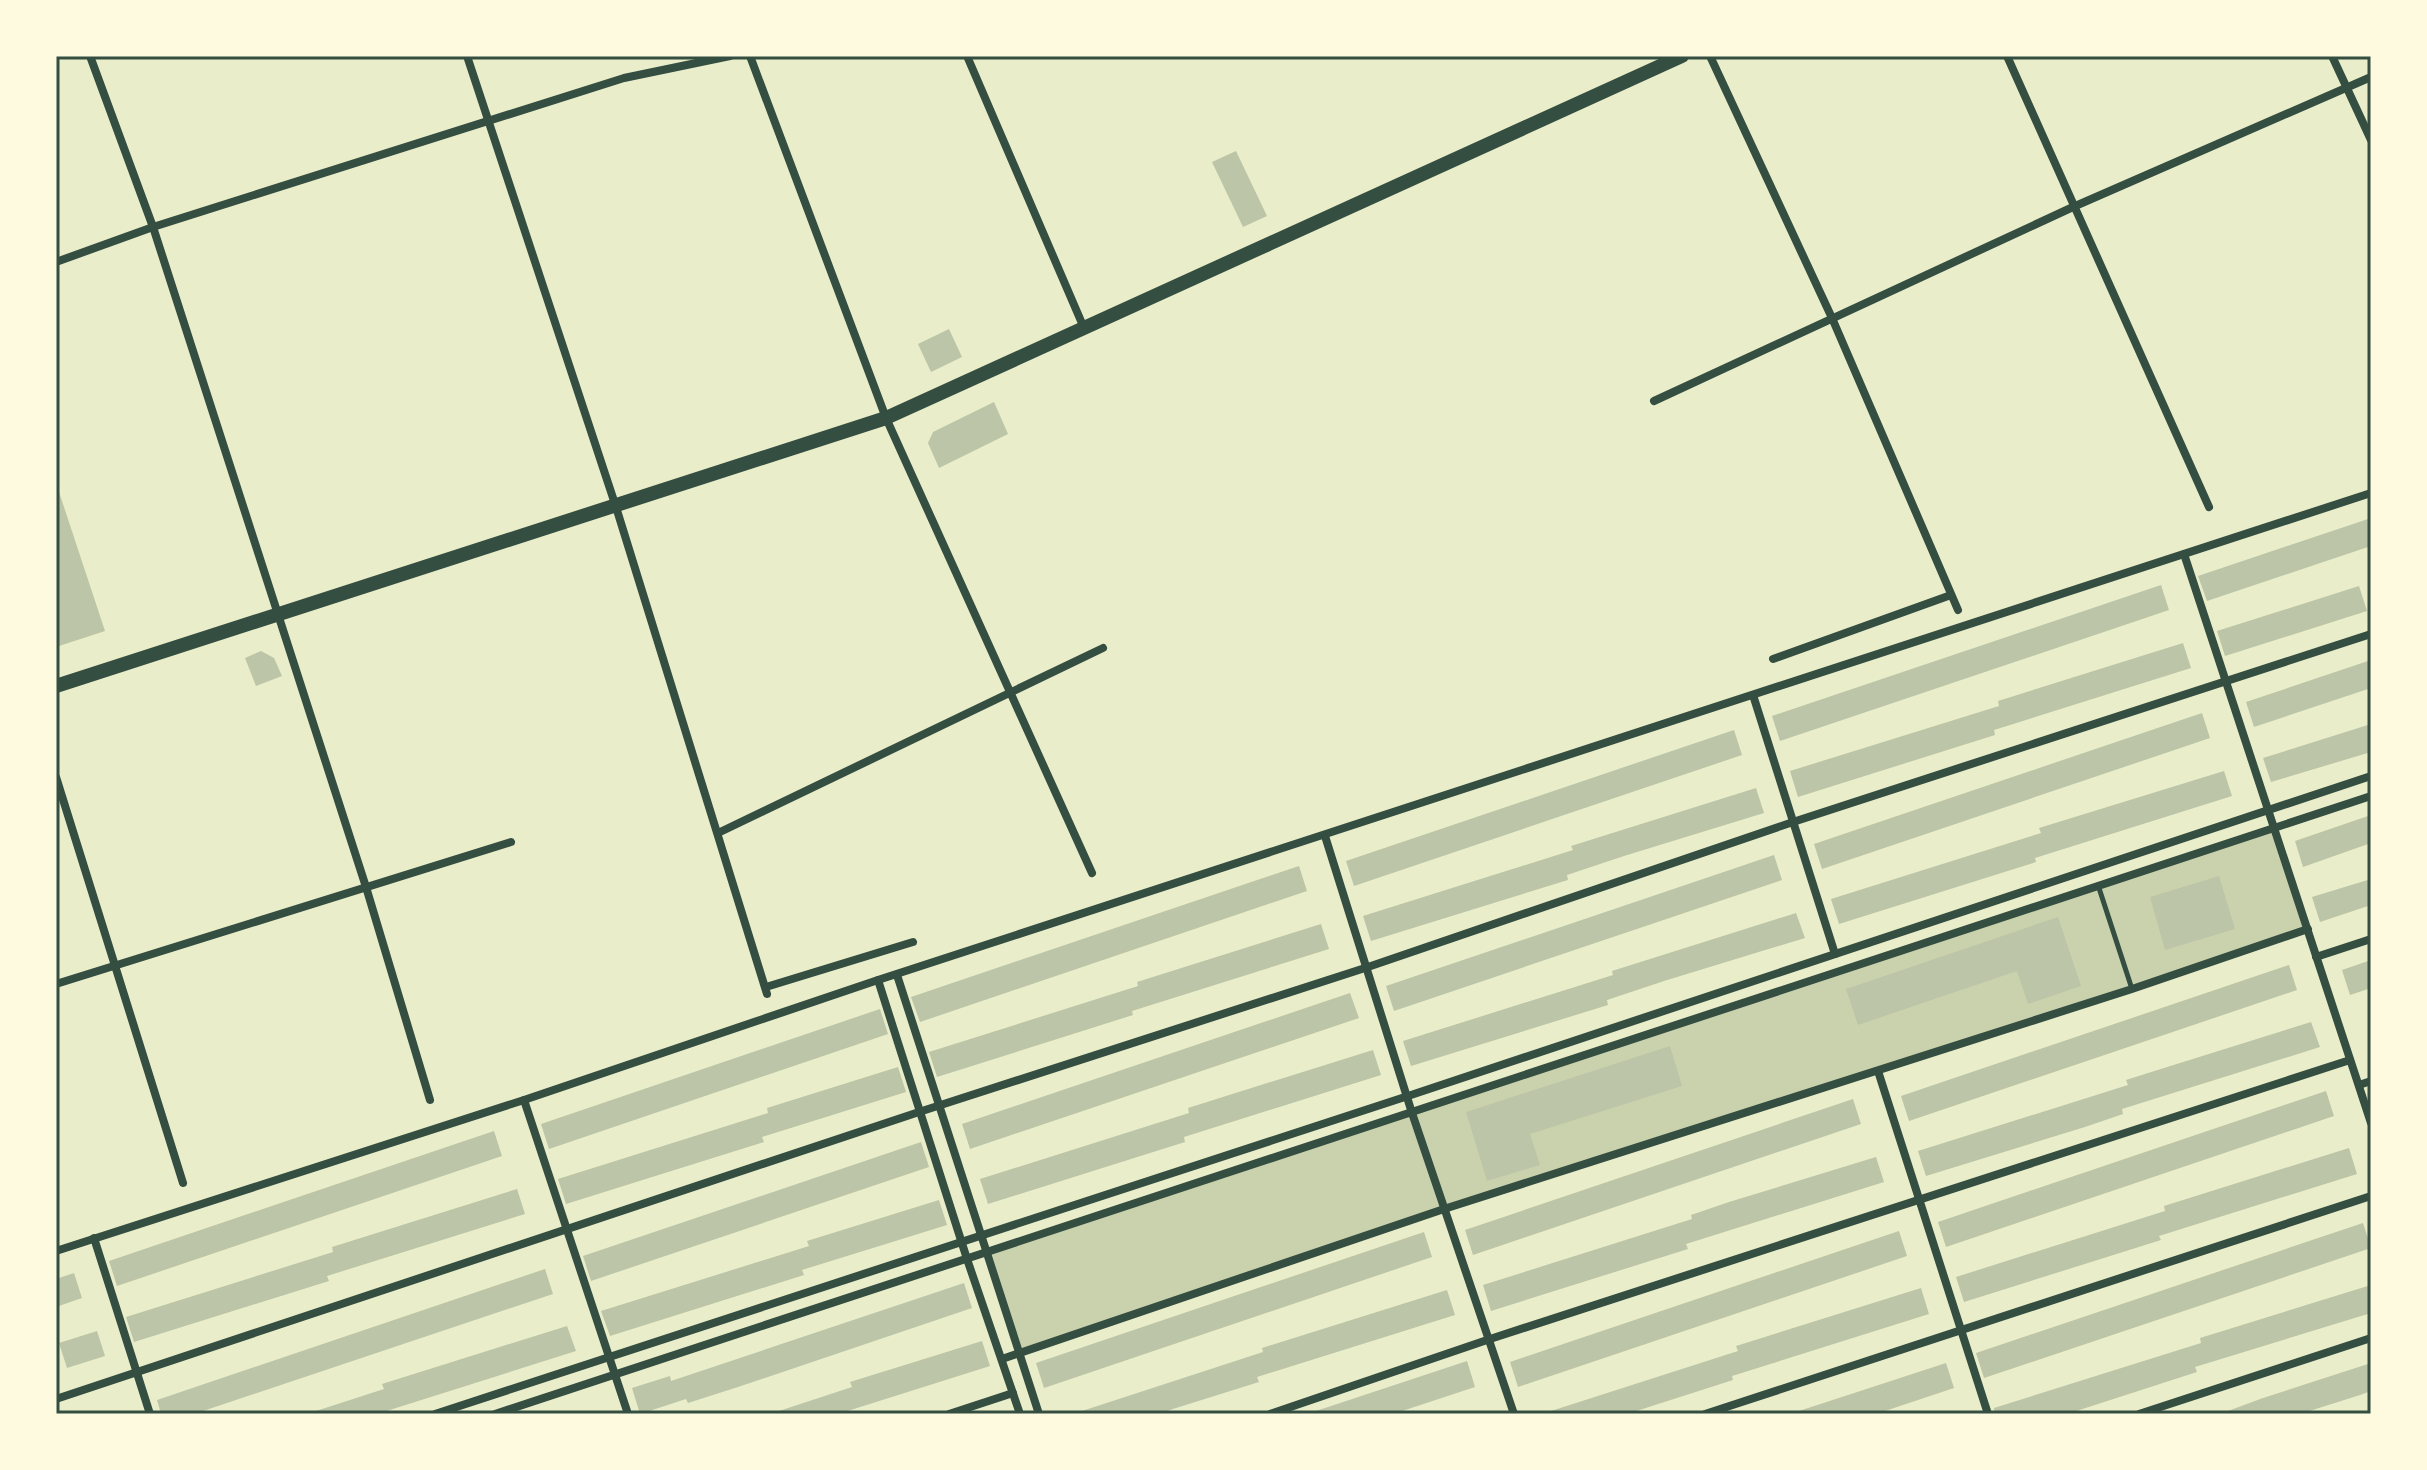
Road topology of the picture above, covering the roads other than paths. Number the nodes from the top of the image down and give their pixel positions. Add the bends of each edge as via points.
1 (90, 56) edge
2 (467, 56) edge
3 (730, 56) edge
4 (750, 56) edge
5 (967, 56) edge
6 (1682, 56) edge
7 (1710, 56) edge
8 (2007, 56) edge
9 (2332, 56) edge
10 (2371, 77) edge
11 (2347, 88) junction
12 (488, 123) junction
13 (2371, 140) edge
14 (2073, 207) junction
15 (153, 227) junction
16 (56, 262) edge
17 (1832, 318) junction
18 (1084, 328) junction
19 (1654, 401) dead end
20 (886, 418) junction
21 (2371, 493) edge
22 (616, 507) junction
23 (2209, 507) dead end
24 (2184, 554) junction
25 (1951, 595) junction
26 (1958, 610) dead end
27 (277, 615) junction
28 (2371, 634) edge
29 (1103, 648) dead end
30 (1773, 659) dead end
31 (2225, 681) junction
32 (56, 686) edge
33 (1010, 693) junction
34 (1753, 695) junction
35 (2371, 776) edge
36 (56, 777) edge
37 (2371, 796) edge
38 (2270, 809) junction
39 (1793, 822) junction
40 (2275, 826) junction
41 (718, 833) junction
42 (1325, 836) junction
43 (511, 842) dead end
44 (1092, 873) dead end
45 (2098, 885) junction
46 (366, 887) junction
47 (2308, 929) junction
48 (2371, 939) edge
49 (913, 942) dead end
50 (1835, 954) junction
51 (2316, 957) junction
52 (115, 964) junction
53 (1365, 968) junction
54 (897, 975) junction
55 (878, 980) junction
56 (56, 984) edge
57 (2132, 989) junction
58 (2350, 1060) junction
59 (1878, 1071) junction
60 (2371, 1081) edge
61 (2359, 1085) junction
62 (1408, 1096) junction
63 (430, 1100) dead end
64 (524, 1100) junction
65 (937, 1107) junction
66 (919, 1112) junction
67 (1412, 1113) junction
68 (2371, 1123) edge
69 (183, 1183) dead end
70 (2371, 1196) edge
71 (1917, 1200) junction
72 (1444, 1209) junction
73 (566, 1229) junction
74 (980, 1236) junction
75 (94, 1238) junction
76 (961, 1241) junction
77 (56, 1251) edge
78 (986, 1253) junction
79 (967, 1259) junction
80 (1962, 1329) junction
81 (2371, 1338) edge
82 (1490, 1339) junction
83 (1018, 1354) junction
84 (608, 1358) junction
85 (1002, 1359) junction
86 (136, 1372) junction
87 (615, 1375) junction
88 (1013, 1393) junction
89 (56, 1399) edge
90 (150, 1414) edge
91 (435, 1414) edge
92 (495, 1414) edge
93 (628, 1414) edge
94 (949, 1414) edge
95 (1020, 1414) edge
96 (1039, 1414) edge
97 (1270, 1414) edge
98 (1514, 1414) edge
99 (1705, 1414) edge
100 (1988, 1414) edge
101 (2139, 1414) edge

1 - 15 street
2 - 12 street
3 - 12 street via 624,78
4 - 20 street
5 - 18 street
6 - 18 main road
7 - 17 street
8 - 14 street
9 - 11 street
10 - 11 street
11 - 13 street
11 - 14 street
12 - 15 street
12 - 22 street
14 - 17 street
14 - 23 street
15 - 16 street
15 - 27 street
17 - 19 street
17 - 25 street
18 - 20 main road
20 - 22 main road
20 - 33 street
21 - 24 street
22 - 27 main road
22 - 41 street
24 - 31 street
24 - 34 street
25 - 26 street
25 - 30 street
27 - 32 main road
27 - 46 street
28 - 31 street
29 - 33 street
31 - 38 street
31 - 39 street
33 - 41 street
33 - 44 street
34 - 39 street
34 - 42 street
35 - 38 street
36 - 52 street
37 - 40 street
38 - 40 street
38 - 50 street
39 - 50 street
39 - 53 street
40 - 45 street
40 - 47 street
41 - 49 street via 766,990
42 - 53 street
42 - 54 street
43 - 46 street
45 - 57 lane
45 - 67 street
46 - 52 street
46 - 63 street
47 - 51 street
47 - 57 street
48 - 51 street
50 - 62 street
51 - 58 street
52 - 56 street
52 - 69 street
53 - 62 street
53 - 65 street
54 - 55 street
54 - 65 street
55 - 64 street
55 - 66 street
57 - 59 street
58 - 61 street
58 - 71 street
59 - 71 street
59 - 72 street
60 - 61 street
61 - 68 street
62 - 67 street
62 - 74 street
64 - 73 street
64 - 75 street
65 - 66 street
65 - 74 street
66 - 73 street
66 - 76 street
67 - 72 street
67 - 78 street
70 - 80 street
71 - 80 street
71 - 82 street
72 - 82 street
72 - 83 street
73 - 84 street
73 - 86 street
74 - 76 street
74 - 78 street
75 - 77 street
75 - 86 street
76 - 79 street
76 - 84 street
78 - 79 street
78 - 83 street
79 - 85 street
79 - 87 street
80 - 99 street
80 - 100 street
81 - 101 street
82 - 97 street
82 - 98 street
83 - 85 street
83 - 96 street
84 - 87 street
84 - 91 street
85 - 88 street
86 - 89 street
86 - 90 street
87 - 92 street
87 - 93 street
88 - 94 street
88 - 95 street

